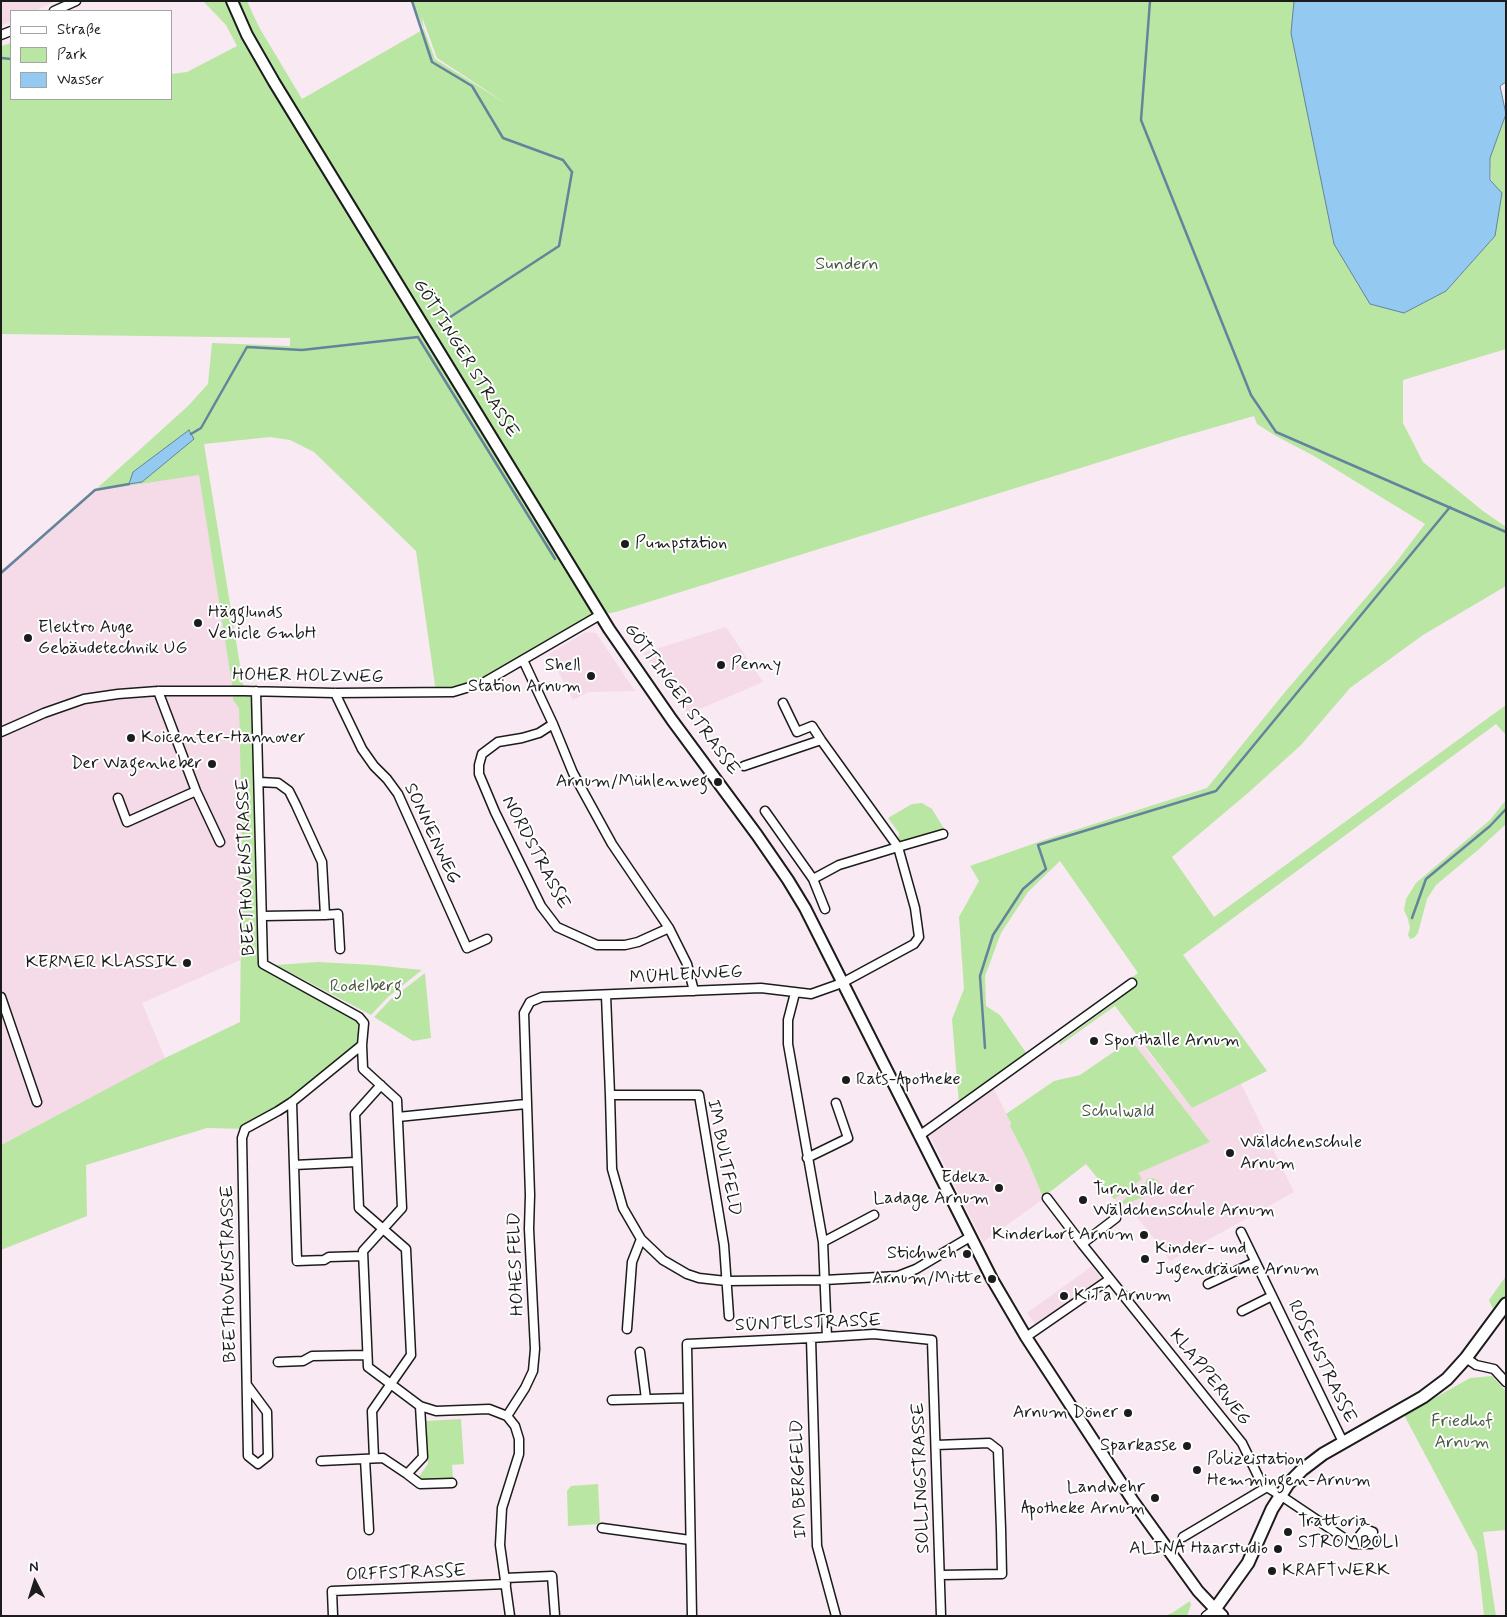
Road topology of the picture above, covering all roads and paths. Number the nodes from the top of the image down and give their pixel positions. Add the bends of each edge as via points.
1 (76, 1) edge
2 (232, 1) edge
3 (56, 10) edge
4 (600, 615) junction
5 (523, 660) junction
6 (158, 691) junction
7 (256, 691) junction
8 (335, 693) junction
9 (783, 703) dead end
10 (553, 724) junction
11 (1, 732) edge
12 (797, 732) junction
13 (821, 740) junction
14 (803, 746) junction
15 (744, 766) dead end
16 (259, 782) junction
17 (196, 791) junction
18 (118, 798) dead end
19 (765, 811) dead end
20 (943, 834) dead end
21 (220, 842) dead end
22 (898, 848) junction
23 (814, 879) junction
24 (825, 909) dead end
25 (325, 915) junction
26 (263, 916) junction
27 (669, 928) junction
28 (487, 939) dead end
29 (340, 949) dead end
30 (842, 983) junction
31 (1132, 983) dead end
32 (694, 991) junction
33 (795, 993) junction
34 (606, 995) junction
35 (1, 997) edge
36 (530, 1002) joint
37 (362, 1045) junction
38 (382, 1085) junction
39 (610, 1095) junction
40 (37, 1102) dead end
41 (292, 1102) junction
42 (836, 1103) dead end
43 (526, 1104) junction
44 (398, 1117) junction
45 (919, 1136) junction
46 (807, 1158) junction
47 (356, 1162) junction
48 (294, 1165) junction
49 (1047, 1198) dead end
50 (874, 1215) dead end
51 (1116, 1218) dead end
52 (384, 1229) junction
53 (1241, 1232) dead end
54 (970, 1237) junction
55 (641, 1240) junction
56 (823, 1242) junction
57 (1082, 1244) junction
58 (363, 1256) junction
59 (1255, 1262) junction
60 (1110, 1279) junction
61 (824, 1280) junction
62 (726, 1281) junction
63 (1208, 1284) dead end
64 (1272, 1296) junction
65 (1506, 1304) edge
66 (1242, 1311) dead end
67 (729, 1316) dead end
68 (627, 1329) dead end
69 (827, 1337) junction
70 (1026, 1337) junction
71 (810, 1338) junction
72 (932, 1340) joint
73 (640, 1352) dead end
74 (367, 1355) junction
75 (1466, 1358) junction
76 (278, 1362) dead end
77 (1506, 1382) edge
78 (391, 1384) junction
79 (247, 1385) junction
80 (687, 1398) junction
81 (646, 1399) junction
82 (612, 1400) dead end
83 (420, 1406) junction
84 (507, 1416) junction
85 (1343, 1442) junction
86 (936, 1445) junction
87 (369, 1459) junction
88 (321, 1461) dead end
89 (407, 1474) junction
90 (1259, 1478) dead end
91 (452, 1483) dead end
92 (1280, 1495) junction
93 (602, 1528) dead end
94 (369, 1530) dead end
95 (1183, 1537) dead end
96 (690, 1540) junction
97 (1353, 1544) dead end
98 (940, 1575) junction
99 (505, 1581) junction
100 (1214, 1613) edge
101 (333, 1616) edge
102 (510, 1616) edge
103 (555, 1616) edge
104 (692, 1616) edge
105 (836, 1616) edge
106 (941, 1616) edge

1 - 3 street
2 - 4 street, GÖTTINGER STRASSE via 274,82
4 - 5 street, HOHER HOLZWEG
4 - 30 street, GÖTTINGER STRASSE via 788,880
5 - 8 street, HOHER HOLZWEG via 483,683 453,692
5 - 10 street
6 - 7 street, HOHER HOLZWEG
6 - 11 street, HOHER HOLZWEG via 84,700
6 - 17 street
7 - 8 street, HOHER HOLZWEG
7 - 16 street, BEETHOVENSTRASSE
8 - 28 street, SONNENWEG via 362,749 398,794 467,948
9 - 12 street
10 - 27 street via 573,773 612,844
10 - 27 street, NORDSTRASSE via 539,733 498,742 482,754 479,765 479,774 495,812 541,906 557,927 597,945 638,942
12 - 13 street via 812,726
12 - 14 street
13 - 14 street
13 - 22 street
14 - 15 street
16 - 25 street via 278,783 289,791 296,805 322,862
16 - 26 street, BEETHOVENSTRASSE
17 - 18 street via 127,822
17 - 21 street
19 - 23 street
20 - 22 street
22 - 23 street via 840,865
22 - 30 street, MÜHLENWEG via 920,937 914,944
23 - 24 street
25 - 26 street
25 - 29 street via 338,914
26 - 37 street, BEETHOVENSTRASSE via 264,964 359,1017 364,1023
27 - 32 street via 687,964
30 - 33 street, MÜHLENWEG via 811,994
30 - 45 street, GÖTTINGER STRASSE
31 - 45 street
32 - 33 street, MÜHLENWEG via 761,988
32 - 34 street, MÜHLENWEG
33 - 46 street via 788,1020 788,1044
34 - 36 street, MÜHLENWEG via 542,998
34 - 39 street
35 - 40 street
36 - 43 street, HOHES FELD via 524,1013
37 - 38 street, BEETHOVENSTRASSE via 364,1069
37 - 41 street, BEETHOVENSTRASSE
38 - 44 street, BEETHOVENSTRASSE via 397,1100
38 - 47 street via 355,1114
39 - 55 street via 612,1168 623,1208
39 - 62 street, IM BULTFELD via 699,1095 724,1245
41 - 48 street
41 - 79 street, BEETHOVENSTRASSE via 245,1128 242,1138
42 - 46 street via 848,1138
43 - 44 street
43 - 84 street, HOHES FELD via 535,1349 533,1371
44 - 52 street, BEETHOVENSTRASSE via 402,1208
45 - 54 street, GÖTTINGER STRASSE
46 - 56 street
47 - 48 street
47 - 52 street via 358,1208
48 - 58 street via 297,1261
49 - 57 street, KLAPPERWEG
50 - 56 street
51 - 57 street
52 - 58 street, BEETHOVENSTRASSE via 363,1251
52 - 78 street via 406,1249 411,1355
53 - 59 street, ROSENSTRASSE
54 - 61 street via 898,1276
54 - 70 street, GÖTTINGER STRASSE
55 - 62 street via 674,1268 700,1278
55 - 68 street via 632,1262
56 - 61 street
57 - 60 street, KLAPPERWEG
58 - 74 street
59 - 63 street
59 - 64 street, ROSENSTRASSE
60 - 70 street
60 - 90 street, KLAPPERWEG via 1242,1443
61 - 62 street
61 - 69 street
62 - 67 street, IM BULTFELD
64 - 66 street, ROSENSTRASSE
64 - 85 street, ROSENSTRASSE
65 - 75 main road
69 - 71 street, SÜNTELSTRASSE
69 - 72 street, SÜNTELSTRASSE via 874,1334
70 - 100 street, GÖTTINGER STRASSE via 1138,1508
71 - 80 street, SÜNTELSTRASSE via 688,1344
71 - 105 street, IM BERGFELD via 818,1546
72 - 86 street, SOLLINGSTRASSE
73 - 81 street
74 - 76 street via 312,1356 303,1361
74 - 78 street via 368,1367
75 - 77 street via 1476,1365 1494,1369
75 - 85 main road via 1436,1388
78 - 83 street
78 - 87 street via 372,1410
79 - 79 street, BEETHOVENSTRASSE via 248,1456 258,1464 268,1456 268,1412
80 - 81 street
80 - 96 street
81 - 82 street
83 - 84 street via 436,1411 489,1409
83 - 89 street via 423,1458
84 - 99 street via 515,1426 519,1454 502,1508 500,1545
85 - 92 main road via 1302,1470
86 - 98 street, SOLLINGSTRASSE
86 - 98 street via 989,1443 998,1450 1002,1574
87 - 88 street
87 - 89 street via 383,1458
87 - 94 street
89 - 91 street via 420,1484
92 - 95 street via 1267,1487
92 - 97 street
92 - 100 main road via 1248,1563
93 - 96 street
96 - 104 street
98 - 106 street, SOLLINGSTRASSE
99 - 101 street, ORFFSTRASSE via 332,1592
99 - 102 street
99 - 103 street via 552,1576

